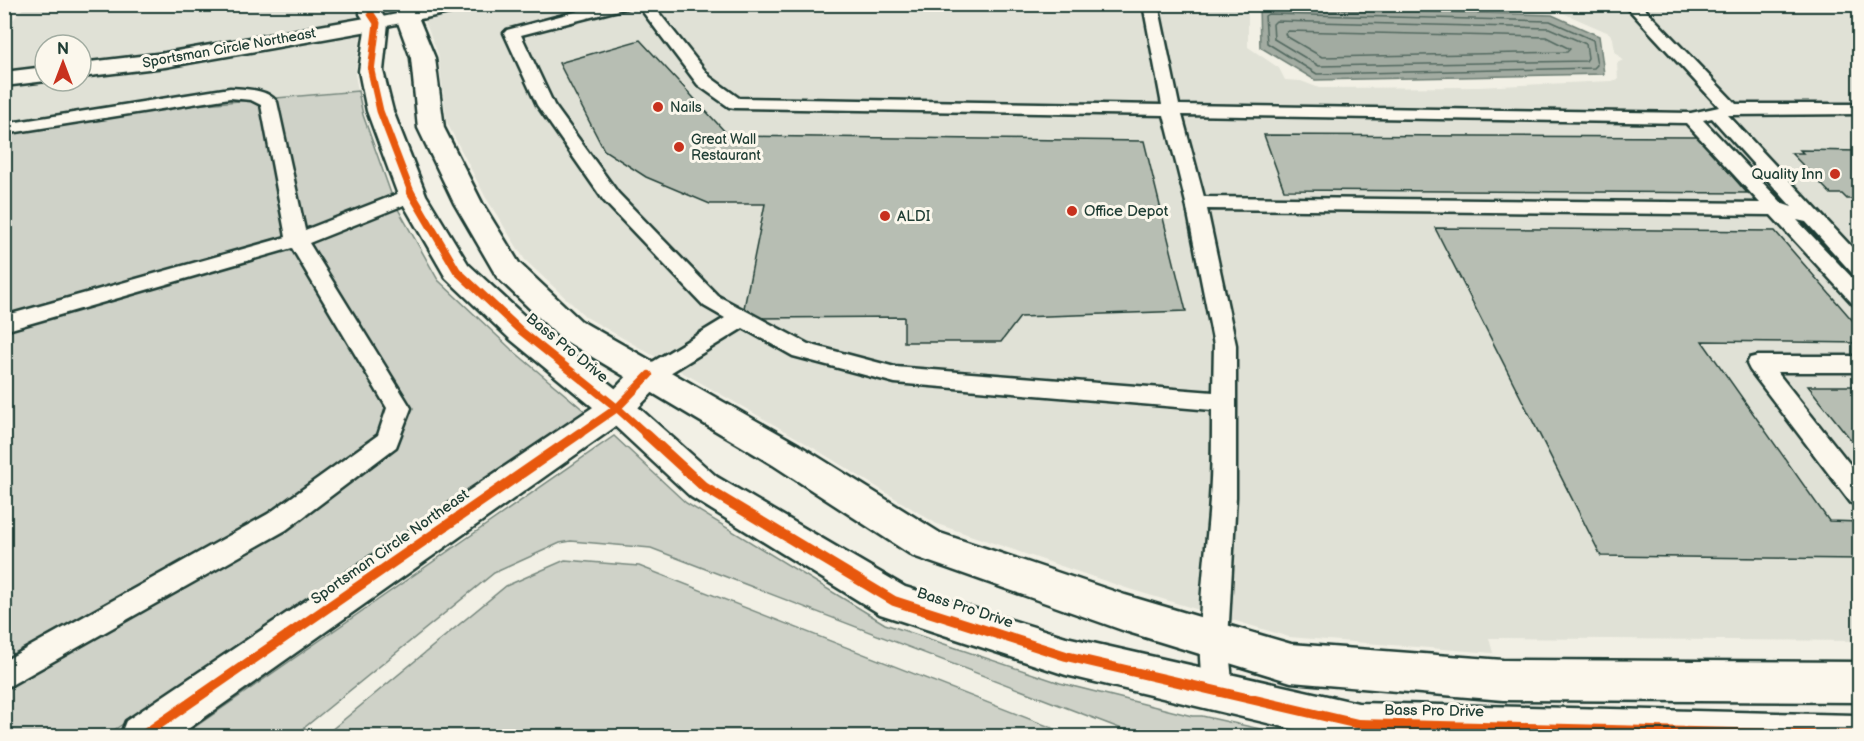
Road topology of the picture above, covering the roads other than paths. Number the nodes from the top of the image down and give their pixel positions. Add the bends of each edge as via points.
1 (473, 4) edge
2 (625, 4) edge
3 (644, 4) edge
4 (1150, 4) edge
5 (1631, 4) edge
6 (391, 12) edge
7 (93, 69) edge
8 (33, 75) edge
9 (4, 79) edge
10 (1831, 109) junction
11 (1860, 109) edge
12 (1723, 110) junction
13 (1172, 111) junction
14 (1690, 118) junction
15 (1860, 124) edge
16 (4, 129) edge
17 (412, 195) junction
18 (1196, 203) junction
19 (1776, 209) junction
20 (1812, 217) junction
21 (297, 240) junction
22 (1860, 269) edge
23 (1860, 299) edge
24 (742, 318) junction
25 (4, 324) edge
26 (1860, 364) edge
27 (649, 375) junction
28 (1224, 402) junction
29 (617, 408) junction
30 (1860, 496) edge
31 (1214, 640) junction
32 (4, 676) edge
33 (1860, 682) edge
34 (1218, 692) junction
35 (142, 736) edge
36 (1855, 736) edge

1 - 6 lane
2 - 24 lane via 512,33 546,105 611,197 711,301
3 - 13 lane via 704,81 735,103
4 - 13 lane
5 - 12 lane
6 - 7 street, Sportsman Circle Northeast via 165,60
6 - 17 street, Bass Pro Drive via 371,71 380,111
6 - 27 street, Bass Pro Drive via 423,58 430,128 508,270 570,329
8 - 9 street
10 - 11 lane
10 - 12 lane
10 - 15 lane
12 - 14 lane
12 - 20 lane
13 - 14 lane
13 - 18 lane
14 - 19 lane
16 - 21 lane via 230,93 254,95 269,102
17 - 21 lane
17 - 29 street, Bass Pro Drive via 457,271 521,331
18 - 19 lane
18 - 28 lane via 1225,345
19 - 20 lane
19 - 23 lane
20 - 22 lane
21 - 25 lane
21 - 32 lane via 399,408 388,440 277,522
24 - 27 lane
24 - 28 lane via 801,350 895,375
26 - 30 lane via 1758,363
27 - 29 street, Sportsman Circle Northeast
27 - 31 street, Bass Pro Drive via 786,455 927,545
28 - 31 lane
29 - 34 street, Bass Pro Drive via 704,487 894,601 1066,656
29 - 35 street, Sportsman Circle Northeast
31 - 33 street, Bass Pro Drive via 1291,663 1503,680
31 - 34 lane
34 - 36 street, Bass Pro Drive via 1359,724

